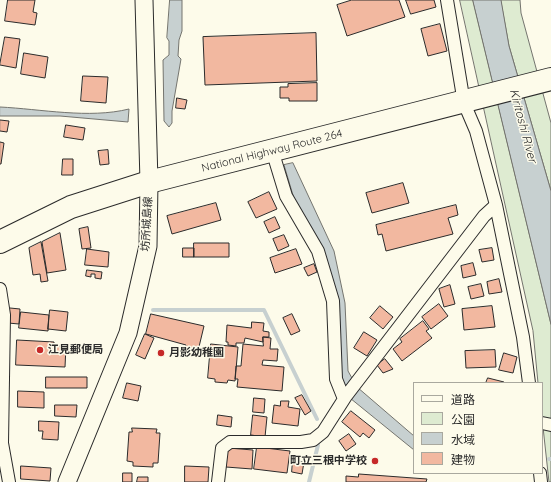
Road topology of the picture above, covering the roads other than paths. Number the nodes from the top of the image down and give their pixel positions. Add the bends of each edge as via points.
1 (144, 0) edge
2 (447, 0) edge
3 (551, 79) edge
4 (469, 101) junction
5 (272, 150) junction
6 (149, 182) junction
7 (496, 205) junction
8 (0, 242) edge
9 (0, 289) edge
10 (2, 333) edge
11 (529, 382) edge
12 (345, 398) junction
13 (9, 482) edge
14 (67, 482) edge
15 (218, 482) edge

1 - 6 main road, 坊所城島線
2 - 4 street
3 - 4 highway, National Highway Route 264
4 - 5 highway, National Highway Route 264
4 - 7 street
5 - 6 highway, National Highway Route 264
5 - 12 street via 286,196 318,251 333,302 336,379
6 - 8 highway, National Highway Route 264 via 71,207
6 - 14 main road, 坊所城島線 via 148,246 128,333
7 - 11 street via 523,337
7 - 12 street via 484,216
9 - 10 street via 4,315
10 - 13 street via 2,443
12 - 15 street via 323,432 313,440 230,442 224,445

